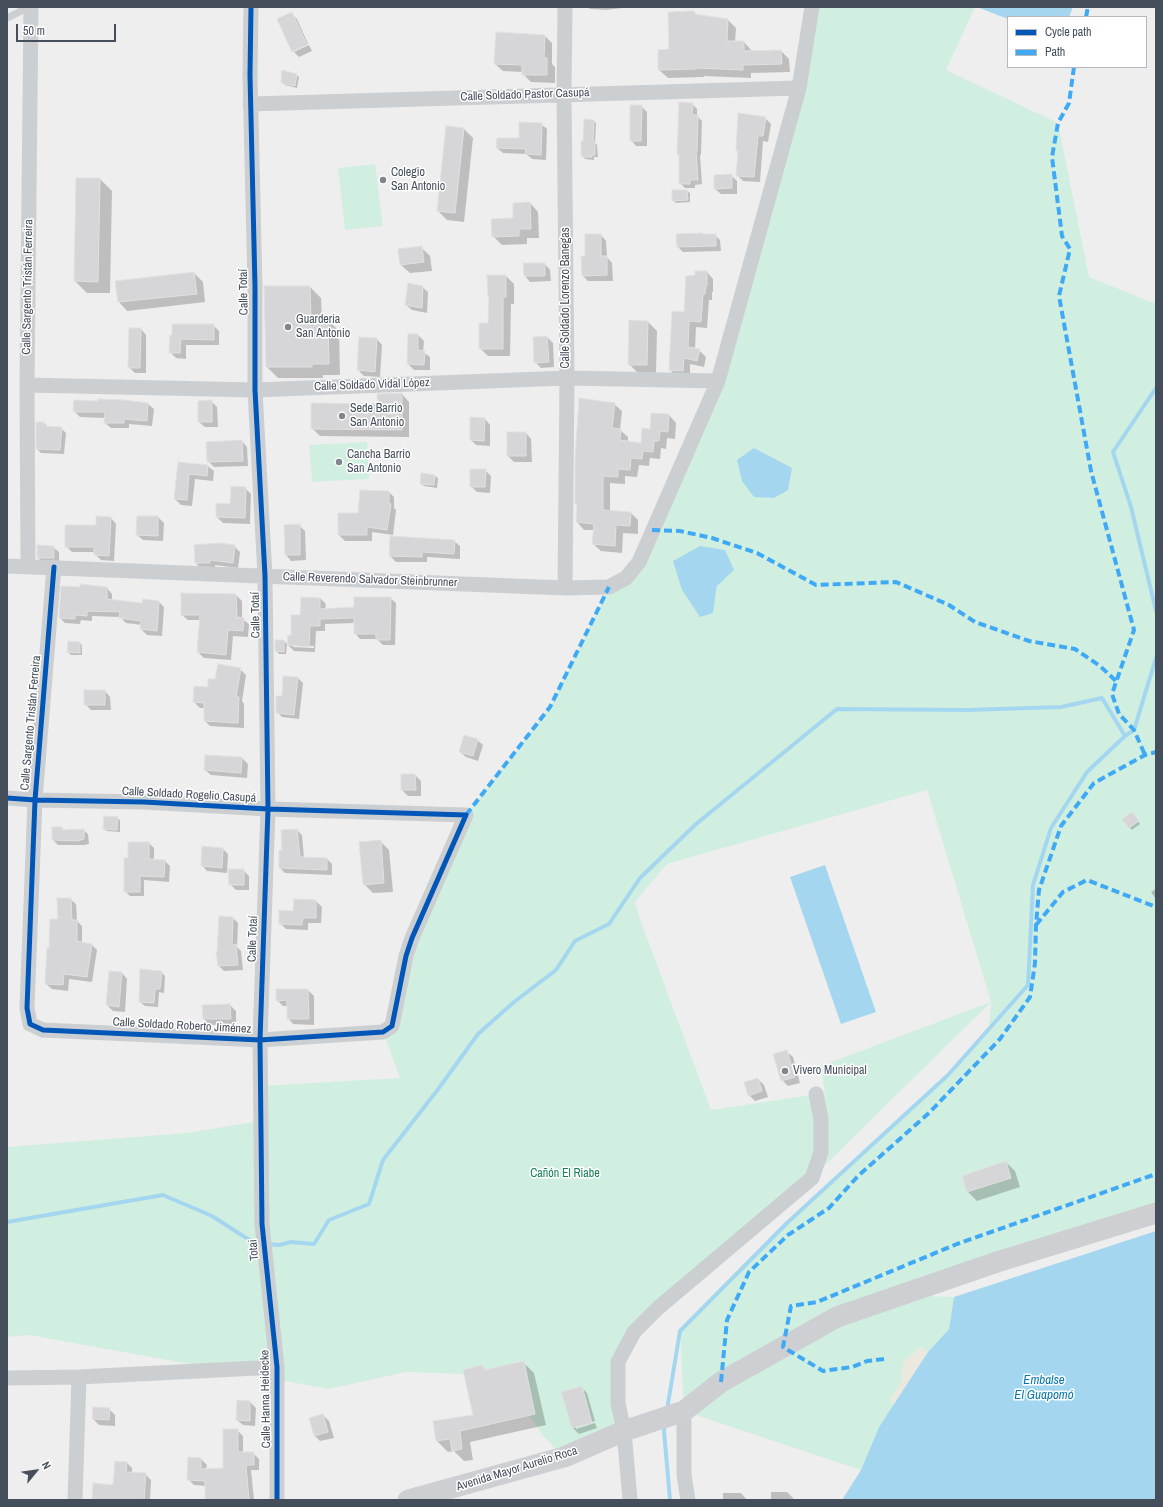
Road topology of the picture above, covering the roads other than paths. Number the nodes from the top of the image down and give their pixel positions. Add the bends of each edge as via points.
1 (30, 7) edge
2 (250, 7) edge
3 (565, 7) edge
4 (812, 7) edge
5 (7, 18) edge
6 (799, 88) junction
7 (564, 94) junction
8 (250, 104) junction
9 (567, 378) junction
10 (718, 381) junction
11 (27, 385) junction
12 (255, 390) junction
13 (7, 566) edge
14 (28, 566) junction
15 (54, 567) junction
16 (265, 576) junction
17 (565, 588) junction
18 (7, 798) edge
19 (35, 800) junction
20 (268, 809) junction
21 (30, 1024) joint
22 (383, 1032) joint
23 (260, 1040) junction
24 (816, 1094) dead end
25 (1156, 1213) edge
26 (262, 1224) joint
27 (266, 1274) joint
28 (277, 1367) junction
29 (79, 1377) junction
30 (7, 1378) edge
31 (678, 1413) junction
32 (628, 1430) junction
33 (75, 1500) edge
34 (277, 1500) edge
35 (408, 1500) edge
36 (630, 1500) edge
37 (688, 1500) edge

1 - 5 lane
1 - 11 street, Calle Sargento Tristán Ferreira
2 - 8 street, Calle Totaí
3 - 7 street, Calle Soldado Lorenzo Banegas
4 - 6 street, Calle Reverendo Salvador Steinbrunner
6 - 7 street, Calle Soldado Pastor Casupá
6 - 10 street, Calle Reverendo Salvador Steinbrunner
7 - 8 street, Calle Soldado Pastor Casupá
7 - 9 street, Calle Soldado Lorenzo Banegas
8 - 12 street, Calle Totaí
9 - 10 street, Calle Soldado Vidal López
9 - 12 street, Calle Soldado Vidal López
9 - 17 street, Calle Soldado Lorenzo Banegas
10 - 17 street, Calle Reverendo Salvador Steinbrunner via 639,562 626,578 609,587
11 - 12 street, Calle Soldado Vidal López
11 - 14 street, Calle Sargento Tristán Ferreira
12 - 16 street, Calle Totaí
13 - 14 street, Calle Reverendo Salvador Steinbrunner
14 - 15 street, Calle Reverendo Salvador Steinbrunner
15 - 16 street, Calle Reverendo Salvador Steinbrunner
15 - 19 street, Calle Sargento Tristán Ferreira
16 - 17 street, Calle Reverendo Salvador Steinbrunner
16 - 20 street, Calle Totaí
18 - 19 street, Calle Soldado Rogelio Casupá
19 - 20 street, Calle Soldado Rogelio Casupá via 144,802
19 - 21 street, Calle Sargento Tristán Ferreira via 27,1008
20 - 22 street, Calle Soldado Rogelio Casupá via 466,815 412,938 392,1026
20 - 23 street, Calle Totaí
21 - 23 street, Calle Soldado Roberto Jiménez via 43,1030
22 - 23 street, Calle Soldado Roberto Jiménez
23 - 26 street, Calle Totaí
24 - 32 street via 821,1119 821,1152 812,1178 658,1308 634,1332 618,1362 618,1403
25 - 31 main road via 997,1262 836,1317 721,1382
26 - 27 street, Totai
27 - 28 street, Calle Hanna Heidecke
28 - 29 street
28 - 34 street, Calle Hanna Heidecke
29 - 30 street
29 - 33 street
31 - 32 main road, Avenida Mayor Aurelio Roca
31 - 37 street
32 - 35 main road, Avenida Mayor Aurelio Roca via 564,1457
32 - 36 street

